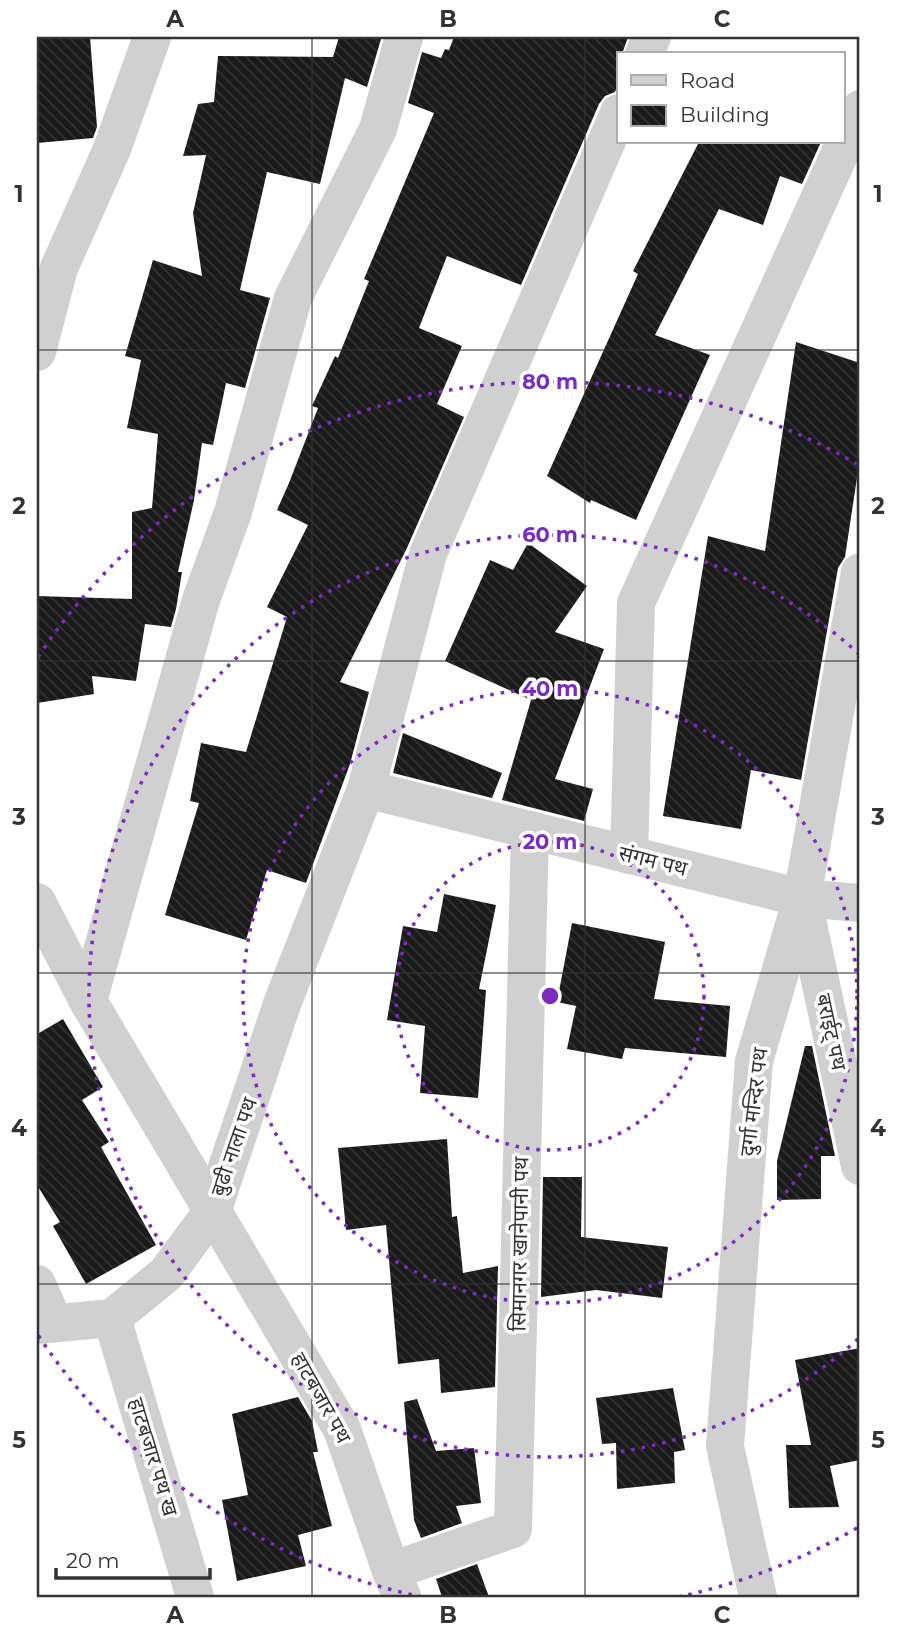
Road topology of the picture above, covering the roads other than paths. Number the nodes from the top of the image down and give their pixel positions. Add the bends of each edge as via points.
1 (152, 37) edge
2 (404, 37) edge
3 (860, 109) edge
4 (617, 118) edge
5 (37, 352) edge
6 (860, 572) edge
7 (366, 789) junction
8 (530, 830) junction
9 (629, 855) junction
10 (802, 898) junction
11 (37, 902) edge
12 (860, 903) edge
13 (88, 1001) junction
14 (860, 1166) edge
15 (212, 1212) junction
16 (37, 1284) edge
17 (112, 1318) junction
18 (45, 1324) edge
19 (396, 1584) edge
20 (195, 1597) edge
21 (758, 1597) edge

1 - 5 street via 112,149 59,268
2 - 13 street via 378,129 293,298 233,512 201,600
3 - 9 street via 636,603
4 - 7 street, बुढी नाला पथ via 428,554
6 - 10 street, दुर्गा मन्दिर पथ
7 - 8 street, संगम पथ
7 - 15 street, बुढी नाला पथ via 282,1004
8 - 9 street, संगम पथ
8 - 19 street, सिमानगर खानेपानी पथ via 513,1529
9 - 10 street, संगम पथ
10 - 12 street, संगम पथ
10 - 14 street, बराईट् पथ
10 - 21 street, दुर्गा मन्दिर पथ via 754,1061 725,1446
11 - 13 street, बुढी नाला पथ
13 - 15 street, बुढी नाला पथ
15 - 17 street via 166,1274
15 - 19 street, हाटबजार पथ via 342,1429
16 - 18 street
17 - 18 street
17 - 20 street, हाटबजार पथ ख

